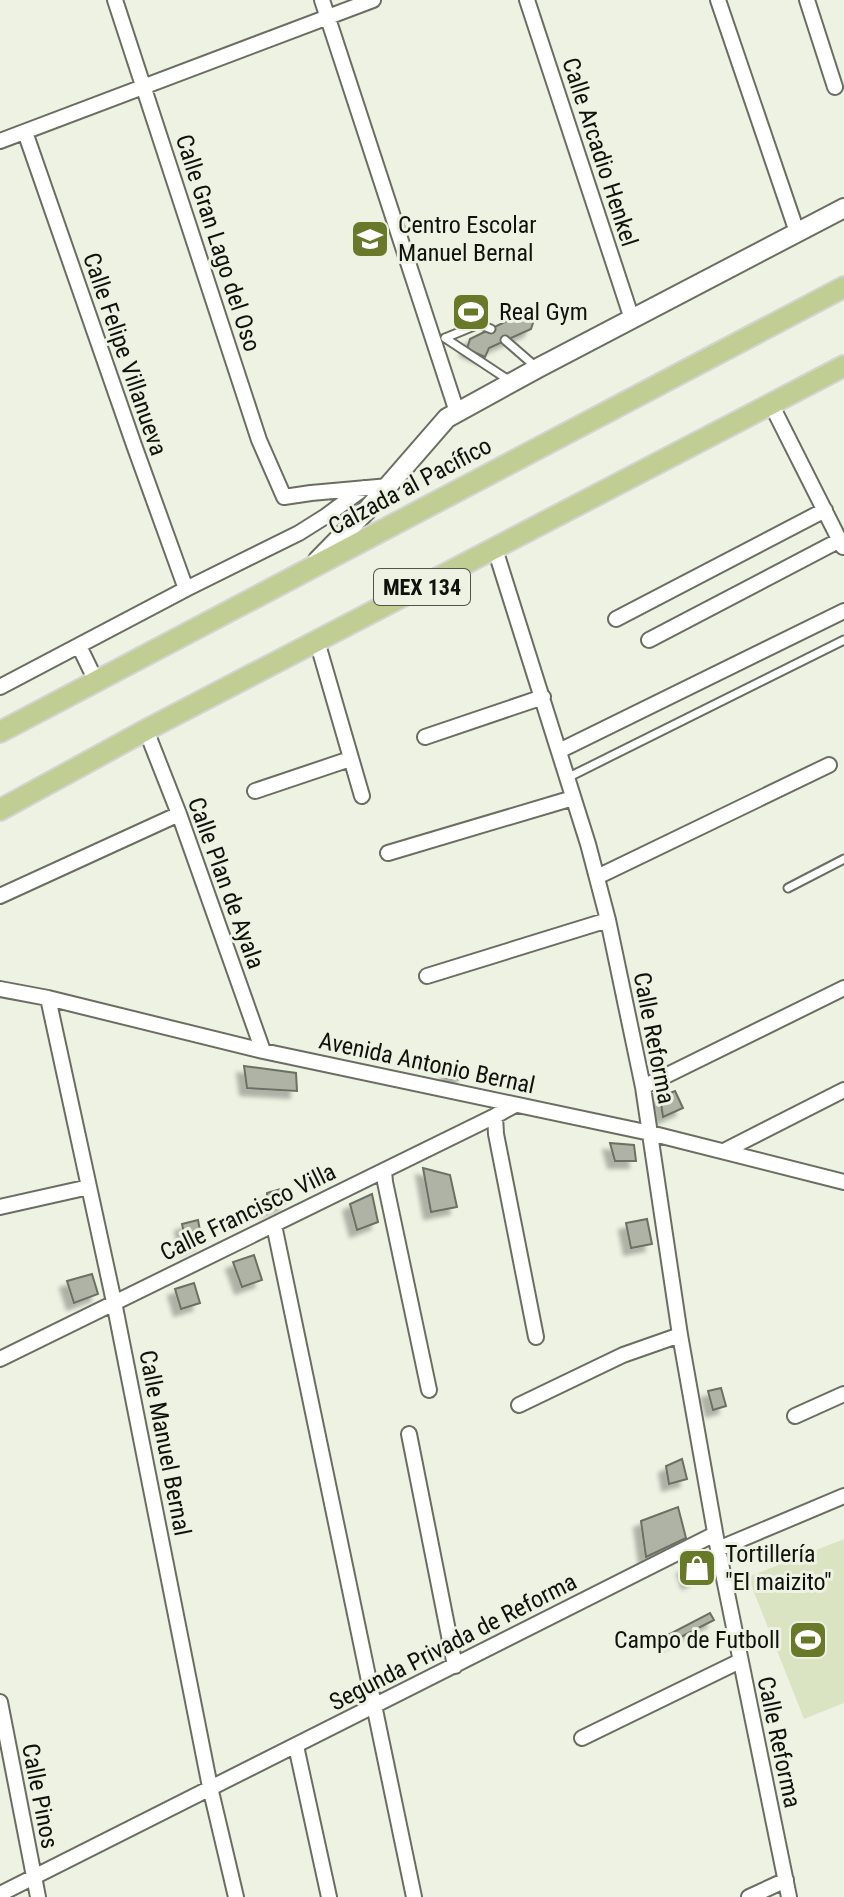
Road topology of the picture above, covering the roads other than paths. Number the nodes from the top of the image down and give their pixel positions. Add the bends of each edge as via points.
1 (115, 0) edge
2 (322, 0) edge
3 (373, 0) edge
4 (527, 0) edge
5 (718, 0) edge
6 (807, 0) edge
7 (328, 17) junction
8 (144, 86) junction
9 (835, 87) dead end
10 (25, 132) junction
11 (0, 141) edge
12 (844, 208) edge
13 (797, 232) junction
14 (844, 287) edge
15 (632, 319) junction
16 (491, 329) dead end
17 (440, 340) junction
18 (505, 340) dead end
19 (844, 366) edge
20 (538, 368) junction
21 (511, 383) junction
22 (771, 404) junction
23 (457, 412) junction
24 (389, 486) junction
25 (364, 488) junction
26 (825, 510) junction
27 (842, 544) edge
28 (495, 549) junction
29 (310, 567) junction
30 (186, 589) junction
31 (844, 611) edge
32 (616, 619) dead end
33 (649, 640) dead end
34 (844, 640) edge
35 (317, 641) junction
36 (79, 646) junction
37 (96, 681) junction
38 (0, 687) edge
39 (543, 697) junction
40 (146, 730) junction
41 (0, 732) edge
42 (425, 737) dead end
43 (559, 751) junction
44 (350, 759) junction
45 (829, 765) dead end
46 (567, 778) junction
47 (255, 791) dead end
48 (362, 796) dead end
49 (573, 798) junction
50 (0, 810) edge
51 (179, 814) junction
52 (388, 853) dead end
53 (844, 859) edge
54 (597, 877) junction
55 (788, 888) dead end
56 (0, 896) edge
57 (608, 920) junction
58 (427, 976) dead end
59 (844, 988) edge
60 (0, 989) edge
61 (48, 998) junction
62 (263, 1051) junction
63 (643, 1087) junction
64 (844, 1090) edge
65 (515, 1105) junction
66 (495, 1116) junction
67 (650, 1133) junction
68 (724, 1151) junction
69 (384, 1171) junction
70 (844, 1182) edge
71 (89, 1187) junction
72 (0, 1207) edge
73 (274, 1225) junction
74 (114, 1302) junction
75 (680, 1335) junction
76 (536, 1337) dead end
77 (0, 1359) edge
78 (429, 1390) dead end
79 (844, 1394) edge
80 (519, 1405) dead end
81 (795, 1416) dead end
82 (409, 1434) dead end
83 (844, 1496) edge
84 (716, 1541) junction
85 (740, 1661) junction
86 (455, 1666) junction
87 (0, 1702) edge
88 (374, 1707) junction
89 (582, 1738) dead end
90 (296, 1746) junction
91 (5, 1765) edge
92 (210, 1787) junction
93 (33, 1876) junction
94 (786, 1880) junction
95 (0, 1894) edge
96 (38, 1897) edge
97 (236, 1897) edge
98 (329, 1897) edge
99 (414, 1897) edge
100 (749, 1897) edge
101 (789, 1897) edge

1 - 8 street, Calle Gran Lago del Oso
2 - 7 street
3 - 7 street
4 - 15 street, Calle Arcadio Henkel
5 - 13 street
6 - 9 street
7 - 8 street
7 - 17 street
8 - 10 street
8 - 25 street, Calle Gran Lago del Oso via 259,440 284,497
10 - 11 street
10 - 30 street, Calle Felipe Villanueva
12 - 13 street
13 - 15 street
14 - 29 main road, Calzada al Pacífico / MEX 134
15 - 20 street
16 - 17 lane via 479,324
17 - 21 lane
17 - 23 street
18 - 20 lane
19 - 22 main road, MEX 134
20 - 21 street
21 - 23 street
22 - 26 street
22 - 28 main road, MEX 134
23 - 24 street via 438,426
24 - 25 street
24 - 29 street
25 - 30 street via 299,533
26 - 27 street
26 - 32 street
27 - 33 street
28 - 35 main road, MEX 134
28 - 39 street, Calle Reforma
29 - 37 main road, Calzada al Pacífico / MEX 134
30 - 36 street
31 - 43 street
34 - 46 lane
35 - 40 main road, MEX 134
35 - 44 street
36 - 37 street
36 - 38 street
37 - 41 main road, Calzada al Pacífico / MEX 134
39 - 42 street
39 - 43 street, Calle Reforma
40 - 50 main road, MEX 134
40 - 51 street, Calle Plan de Ayala
43 - 46 street, Calle Reforma
44 - 47 street
44 - 48 street
45 - 54 street
46 - 49 street, Calle Reforma
49 - 52 street
49 - 54 street, Calle Reforma
51 - 56 street
51 - 62 street, Calle Plan de Ayala
53 - 55 lane
54 - 57 street, Calle Reforma
57 - 58 street
57 - 63 street, Calle Reforma
59 - 63 street
60 - 61 street, Avenida Antonio Bernal
61 - 62 street, Avenida Antonio Bernal
61 - 71 street, Calle Manuel Bernal
62 - 65 street, Avenida Antonio Bernal
63 - 67 street, Calle Reforma
64 - 68 street
65 - 66 street, Calle Francisco Villa
65 - 67 street, Avenida Antonio Bernal
66 - 69 street, Calle Francisco Villa
66 - 76 street
67 - 68 street, Avenida Antonio Bernal
67 - 75 street, Calle Reforma
68 - 70 street, Avenida Antonio Bernal
69 - 73 street, Calle Francisco Villa
69 - 78 street
71 - 72 street
71 - 74 street, Calle Manuel Bernal
73 - 74 street, Calle Francisco Villa
73 - 88 street
74 - 77 street, Calle Francisco Villa
74 - 92 street, Calle Manuel Bernal
75 - 80 street via 623,1355
75 - 84 street, Calle Reforma
79 - 81 street
82 - 86 street
83 - 84 street
84 - 85 street, Calle Reforma
84 - 86 street, Segunda Privada de Reforma
85 - 89 street
85 - 94 street, Calle Reforma
86 - 88 street, Segunda Privada de Reforma
87 - 91 street, Calle Pinos
88 - 90 street, Segunda Privada de Reforma
88 - 99 street
90 - 92 street, Segunda Privada de Reforma
90 - 98 street
91 - 93 street, Calle Pinos
92 - 93 street, Segunda Privada de Reforma
92 - 97 street, Calle Manuel Bernal
93 - 95 street, Segunda Privada de Reforma
93 - 96 street, Calle Pinos
94 - 100 street
94 - 101 street, Calle Reforma

